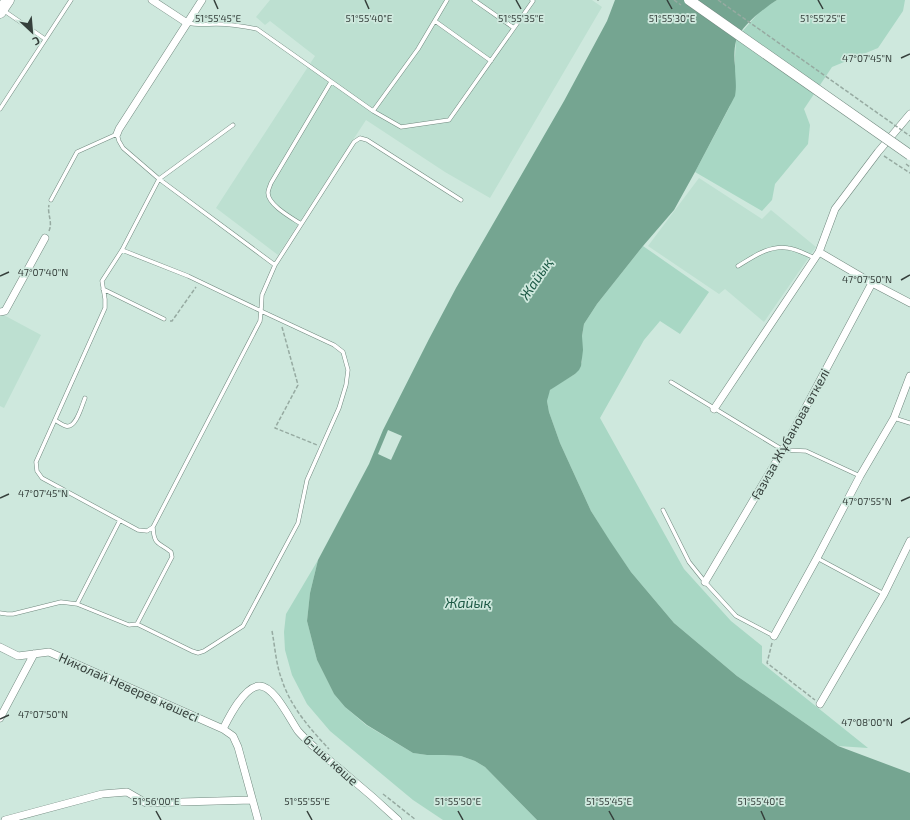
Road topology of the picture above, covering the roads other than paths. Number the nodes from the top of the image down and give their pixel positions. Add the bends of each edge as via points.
1 (71, 0) edge
2 (152, 0) edge
3 (202, 0) edge
4 (447, 0) edge
5 (474, 0) edge
6 (532, 0) edge
7 (689, 0) edge
8 (3, 7) edge
9 (435, 21) junction
10 (187, 23) junction
11 (514, 28) junction
12 (45, 39) junction
13 (491, 60) junction
14 (331, 82) junction
15 (0, 109) edge
16 (373, 111) junction
17 (910, 114) edge
18 (233, 125) dead end
19 (117, 134) junction
20 (910, 155) edge
21 (159, 179) junction
22 (51, 200) road end
23 (460, 200) dead end
24 (301, 224) junction
25 (45, 238) road end
26 (122, 250) junction
27 (817, 255) junction
28 (275, 265) junction
29 (738, 266) dead end
30 (872, 283) junction
31 (103, 289) junction
32 (910, 303) edge
33 (261, 311) junction
34 (0, 312) edge
35 (164, 319) road end
36 (910, 376) edge
37 (671, 382) dead end
38 (85, 398) dead end
39 (714, 409) junction
40 (894, 418) junction
41 (55, 420) junction
42 (910, 423) edge
43 (783, 450) junction
44 (860, 476) junction
45 (663, 510) dead end
46 (120, 520) junction
47 (153, 527) junction
48 (910, 541) edge
49 (817, 558) junction
50 (705, 582) junction
51 (884, 594) junction
52 (77, 604) junction
53 (0, 613) edge
54 (137, 624) junction
55 (774, 636) joint
56 (0, 647) edge
57 (34, 654) junction
58 (820, 704) road end
59 (0, 718) edge
60 (222, 729) junction
61 (252, 800) junction
62 (5, 820) edge
63 (258, 820) edge
64 (398, 820) edge

1 - 12 lane
2 - 10 street
3 - 10 street
4 - 9 lane
5 - 11 lane
6 - 11 lane
7 - 20 main road, bridge
8 - 12 lane
9 - 13 lane
9 - 16 lane
10 - 14 lane via 257,29
10 - 19 street
11 - 13 lane
12 - 15 lane
13 - 16 lane via 449,120 402,127
14 - 16 lane
14 - 24 lane via 271,183 268,193 275,205
17 - 27 street via 835,209
18 - 21 lane
19 - 21 lane via 123,148
19 - 22 lane via 77,152
21 - 26 lane
21 - 28 lane
23 - 24 lane via 360,138 354,142
24 - 28 lane
25 - 34 street via 5,311
26 - 31 lane via 102,280
26 - 33 lane
27 - 29 lane via 788,248 776,248 758,253
27 - 30 street
27 - 39 street
28 - 33 lane via 262,295
30 - 32 street
30 - 43 street, Ғазиза Жұбанова өткелі
31 - 35 lane
31 - 41 lane via 105,308
33 - 47 lane via 260,321
33 - 54 lane via 334,345 342,352 348,370 339,408 306,480 298,523 243,626 204,651 198,653
36 - 40 street
37 - 39 lane
38 - 41 lane via 75,423 71,426 67,427
39 - 43 lane
40 - 42 lane
40 - 44 street
41 - 46 lane via 36,462 37,471 42,478
43 - 44 lane via 806,451
43 - 50 street, Ғазиза Жұбанова өткелі
44 - 49 street
45 - 50 lane via 689,562
46 - 47 lane via 138,530 147,531
46 - 52 lane
47 - 54 lane via 158,544 171,552 172,557
48 - 51 street
49 - 51 lane
49 - 55 street
50 - 55 lane via 736,616
51 - 58 street
52 - 53 lane via 61,602 13,614
52 - 54 lane via 129,625
56 - 57 street, Николай Неверев көшесі via 18,656
57 - 59 street
57 - 60 street, Николай Неверев көшесі via 48,652
60 - 61 street, Николай Неверев көшесі via 233,736 238,747
60 - 64 street, 6-шы көше via 246,694 260,686 265,688 272,692 314,749
61 - 62 street via 146,803 127,792 102,794
61 - 63 street, Николай Неверев көшесі

